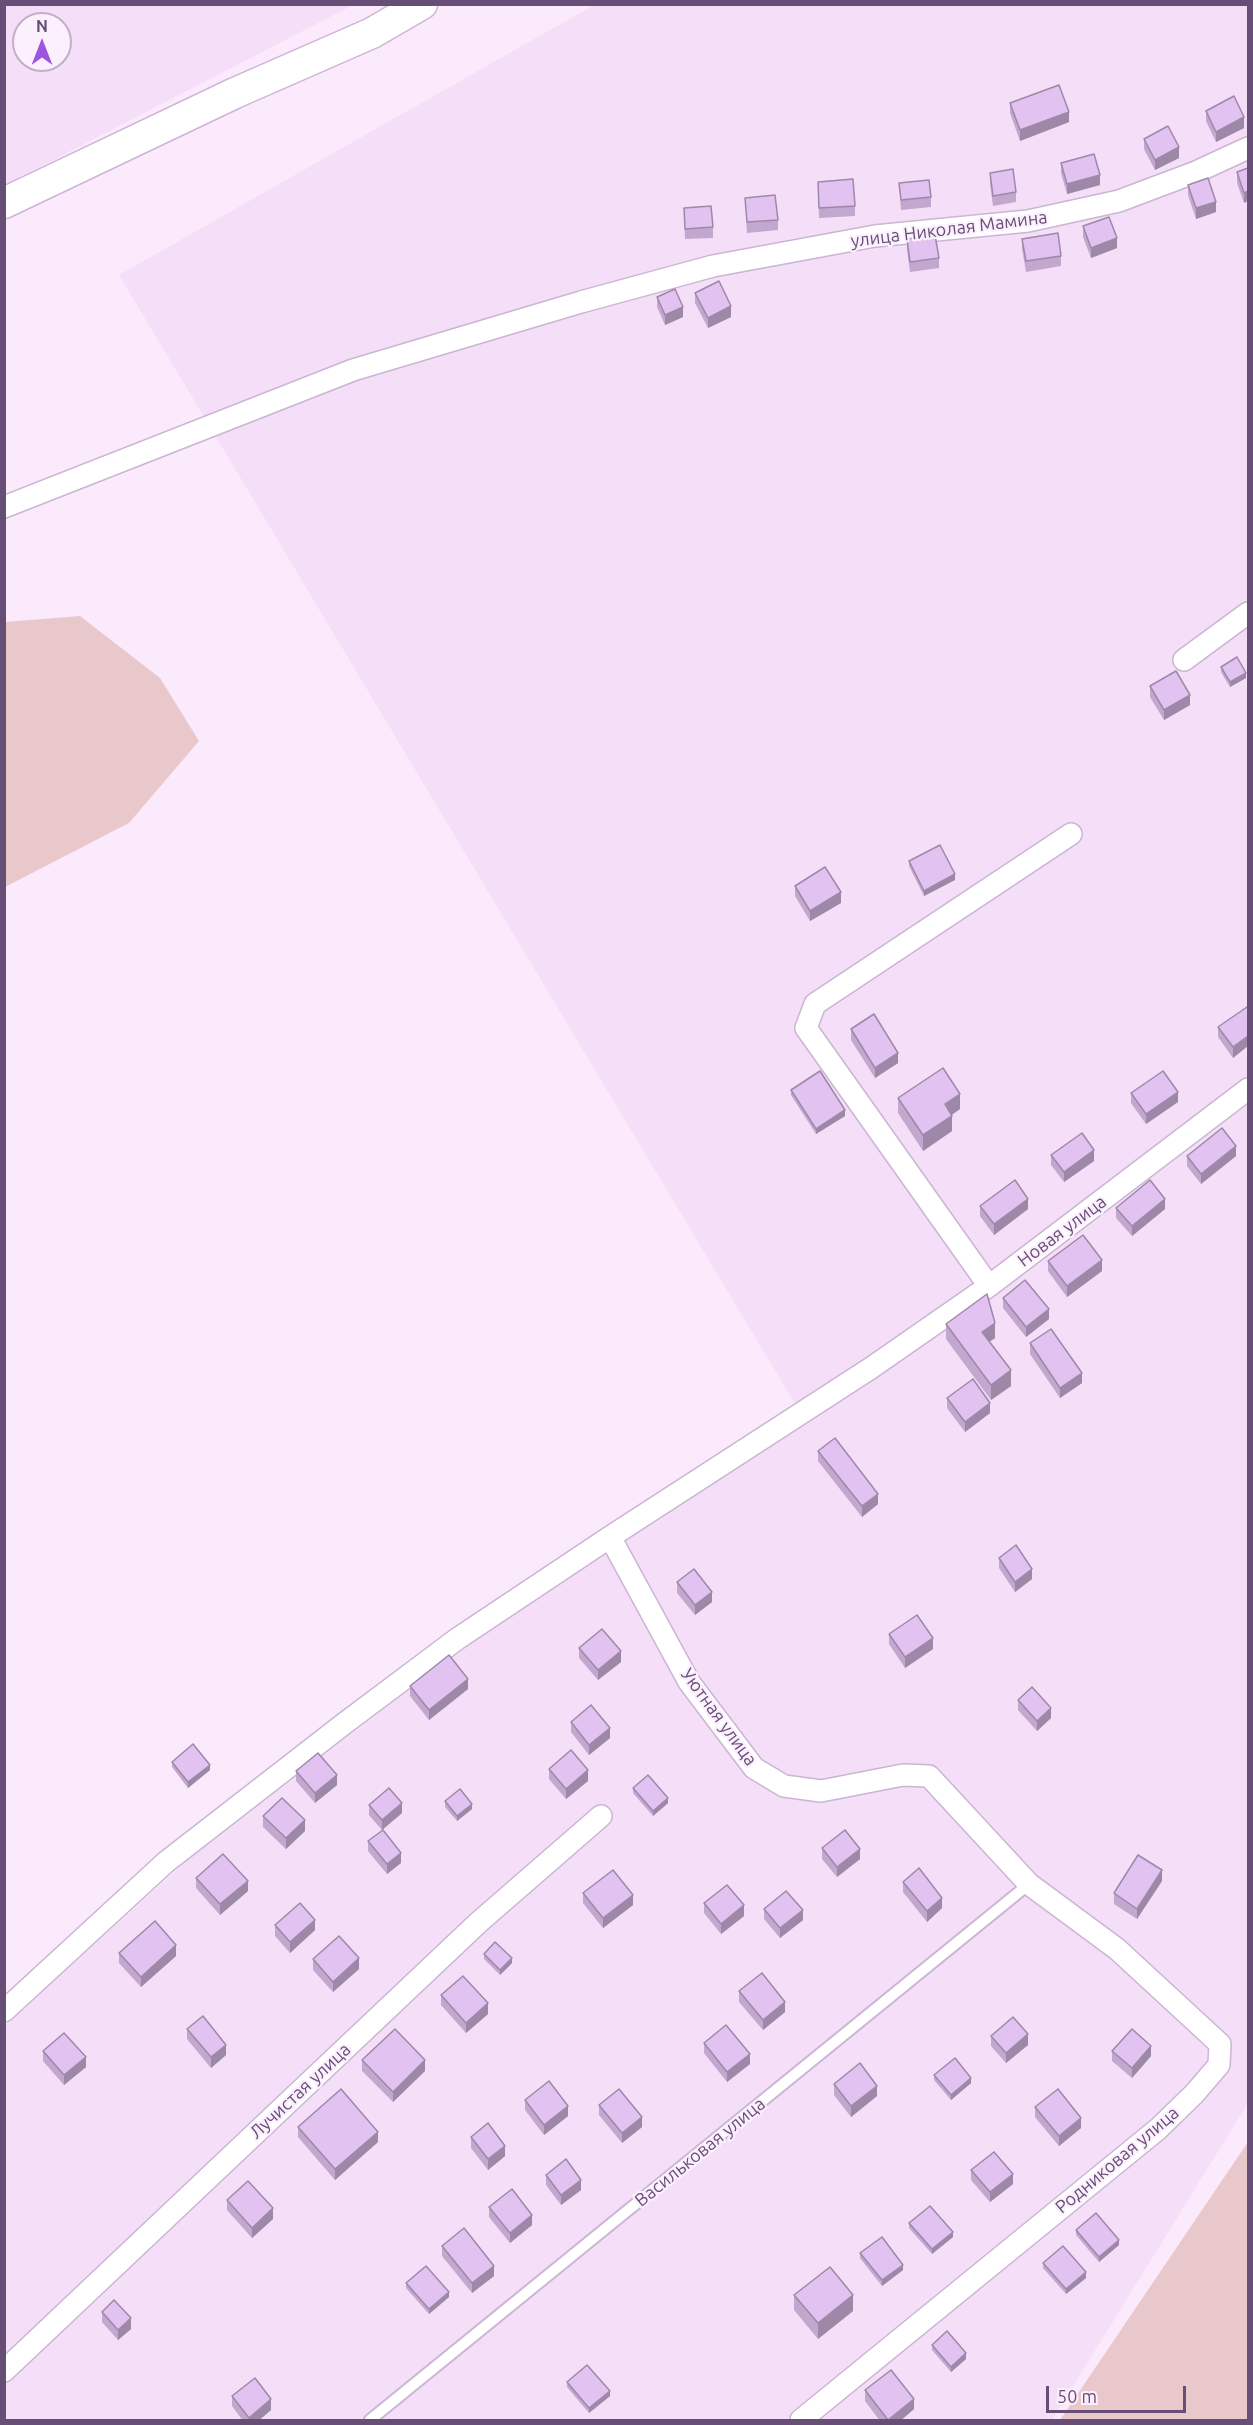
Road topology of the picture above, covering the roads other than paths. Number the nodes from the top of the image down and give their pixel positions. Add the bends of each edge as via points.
1 (422, 4) edge
2 (1248, 148) edge
3 (4, 203) edge
4 (4, 507) edge
5 (1248, 613) edge
6 (1184, 660) dead end
7 (1071, 834) dead end
8 (1248, 1089) edge
9 (989, 1286) junction
10 (610, 1537) junction
11 (600, 1816) dead end
12 (1029, 1884) junction
13 (4, 2011) edge
14 (4, 2371) edge
15 (370, 2421) edge
16 (801, 2421) edge

1 - 3 main road via 372,33 224,98
2 - 4 street, улица Николая Мамина via 1119,201 1028,221 875,236 713,266 581,302 353,370
5 - 6 street
7 - 9 street via 815,1004 806,1028
8 - 9 street, Новая улица
9 - 10 street, Новая улица via 871,1368
10 - 12 street, Уютная улица via 689,1682 754,1768 784,1786 821,1791 903,1774 929,1776
10 - 13 street, Новая улица via 458,1639 166,1862
11 - 14 street, Лучистая улица via 479,1922
12 - 15 lane, Васильковая улица
12 - 16 street, Родниковая улица via 1117,1949 1200,2024 1220,2044 1219,2064 1158,2129

